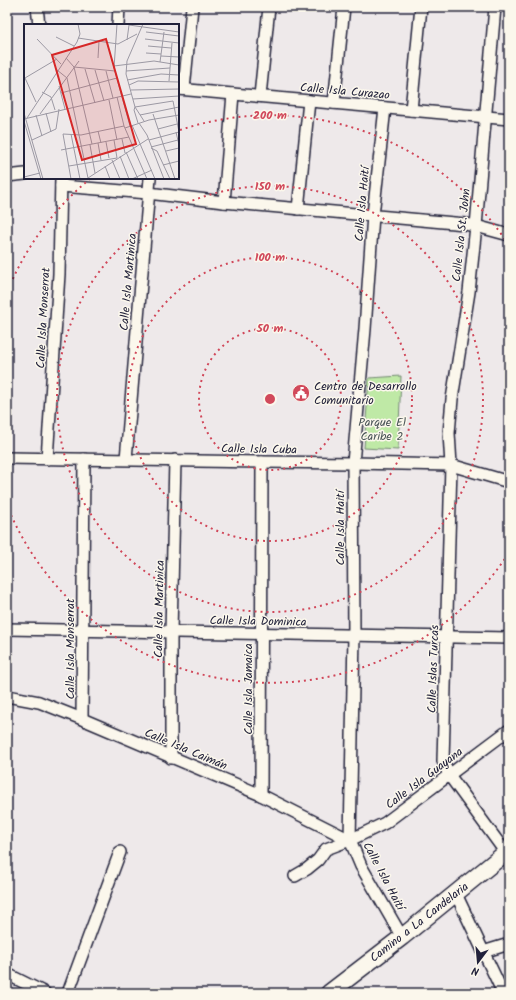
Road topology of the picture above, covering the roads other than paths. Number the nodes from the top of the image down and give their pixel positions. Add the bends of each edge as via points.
1 (37, 7) edge
2 (119, 7) edge
3 (192, 7) edge
4 (269, 7) edge
5 (344, 7) edge
6 (421, 7) edge
7 (495, 7) edge
8 (39, 24) edge
9 (118, 24) edge
10 (181, 89) edge
11 (233, 94) junction
12 (260, 96) junction
13 (309, 101) junction
14 (334, 103) junction
15 (385, 108) junction
16 (411, 110) junction
17 (485, 117) junction
18 (509, 119) edge
19 (24, 174) edge
20 (7, 176) edge
21 (150, 179) edge
22 (61, 182) edge
23 (148, 193) junction
24 (224, 202) junction
25 (298, 209) junction
26 (373, 215) junction
27 (476, 226) junction
28 (509, 235) edge
29 (7, 458) edge
30 (47, 459) junction
31 (84, 459) junction
32 (126, 459) junction
33 (175, 460) junction
34 (262, 462) junction
35 (353, 463) junction
36 (451, 465) junction
37 (509, 482) edge
38 (7, 629) edge
39 (83, 630) junction
40 (170, 632) junction
41 (262, 634) junction
42 (354, 635) junction
43 (447, 637) junction
44 (509, 638) edge
45 (7, 696) edge
46 (82, 719) junction
47 (509, 730) edge
48 (171, 758) junction
49 (449, 775) junction
50 (261, 795) junction
51 (350, 840) junction
52 (120, 852) dead end
53 (507, 852) edge
54 (295, 876) dead end
55 (456, 894) junction
56 (402, 937) junction
57 (509, 944) edge
58 (483, 952) junction
59 (7, 974) edge
60 (46, 993) edge
61 (68, 993) edge
62 (329, 993) edge
63 (503, 993) edge

1 - 8 street
2 - 9 street
3 - 10 street
4 - 12 street
5 - 14 street
6 - 16 street
7 - 17 street, Calle Isla St. John
10 - 11 street, Calle Isla Curazao
11 - 12 street, Calle Isla Curazao
11 - 24 street
12 - 13 street, Calle Isla Curazao
13 - 14 street, Calle Isla Curazao
13 - 25 street
14 - 15 street, Calle Isla Curazao
15 - 16 street, Calle Isla Curazao
15 - 26 street, Calle Isla Haití
16 - 17 street, Calle Isla Curazao
17 - 18 street, Calle Isla Curazao
17 - 27 street, Calle Isla St. John
19 - 20 street
21 - 23 street, Calle Isla Martinica
22 - 23 street
22 - 30 street, Calle Isla Monserrat via 59,274
23 - 24 street
23 - 32 street, Calle Isla Martinica
24 - 25 street
25 - 26 street
26 - 27 street
26 - 35 street, Calle Isla Haití
27 - 28 street
27 - 36 street, Calle Isla St. John via 469,292 452,399 449,433
29 - 30 street, Calle Isla Cuba
30 - 31 street, Calle Isla Cuba
31 - 32 street, Calle Isla Cuba
31 - 39 street, Calle Isla Monserrat
32 - 33 street, Calle Isla Cuba
33 - 34 street, Calle Isla Cuba
33 - 40 street, Calle Isla Martinica
34 - 35 street, Calle Isla Cuba
34 - 41 street, Calle Isla Jamaica
35 - 36 street, Calle Isla Cuba
35 - 42 street, Calle Isla Haití
36 - 37 street, Calle Isla Cuba
36 - 43 street, Calle Islas Turcas
38 - 39 street, Calle Isla Dominica
39 - 40 street, Calle Isla Dominica
39 - 46 street, Calle Isla Monserrat
40 - 41 street, Calle Isla Dominica
40 - 48 street, Calle Isla Martinica
41 - 42 street, Calle Isla Dominica
41 - 50 street, Calle Isla Jamaica
42 - 43 street, Calle Isla Dominica
42 - 51 street, Calle Isla Haití
43 - 44 street, Calle Isla Dominica
43 - 49 street, Calle Islas Turcas via 442,761
45 - 46 street, Calle Isla Caimán via 38,702
46 - 48 street, Calle Isla Caimán
47 - 49 street, Calle Isla Guayana
48 - 50 street, Calle Isla Caimán
49 - 51 street, Calle Isla Guayana via 385,823
49 - 53 street, Calle Islas Turcas
50 - 51 street, Calle Isla Caimán
51 - 54 street, Calle Isla Guayana via 326,848 307,870
51 - 56 street, Calle Isla Haití via 361,866
52 - 61 street
53 - 55 street, Camino a La Candelaria
55 - 56 street, Camino a La Candelaria
55 - 58 street
56 - 62 street, Camino a La Candelaria
57 - 58 street
58 - 63 street
59 - 60 street

